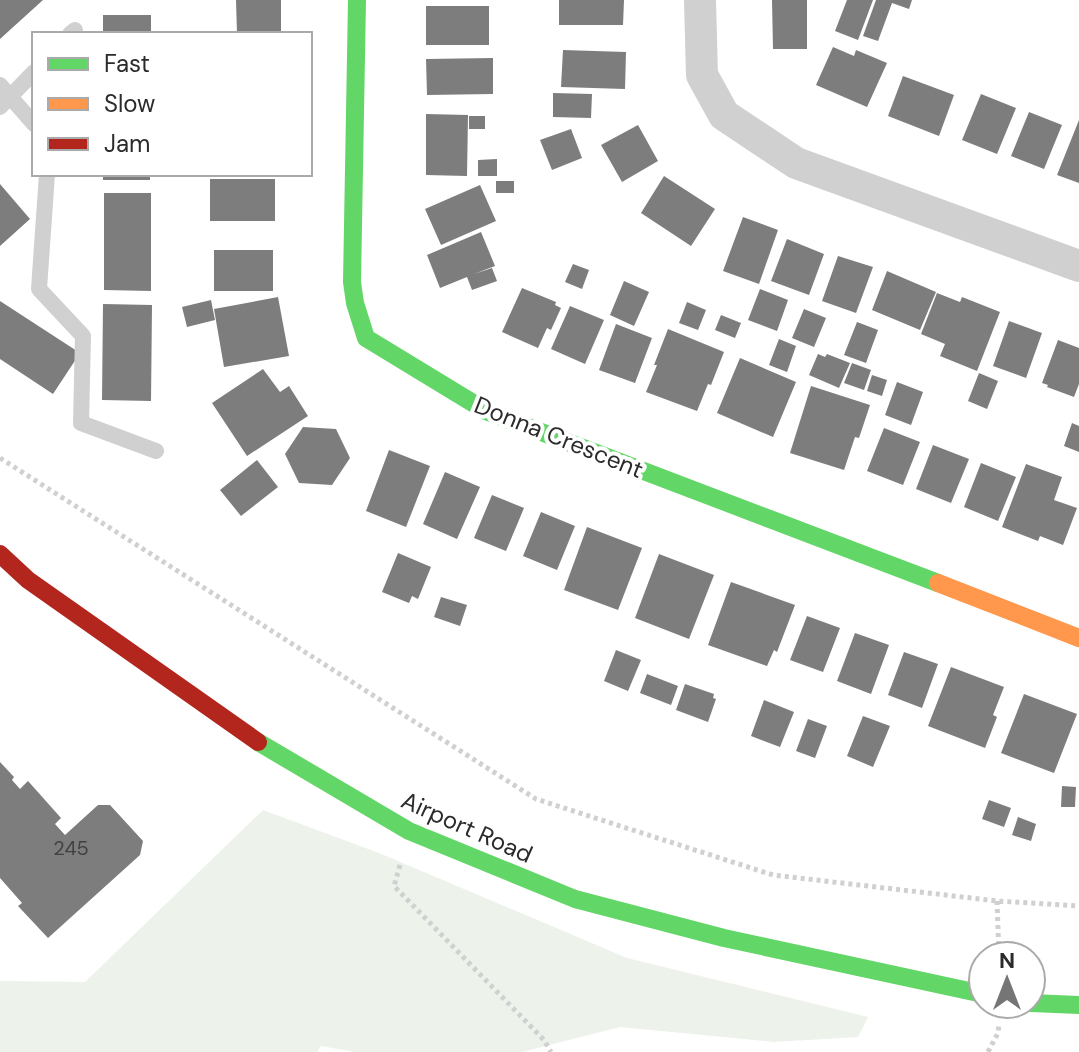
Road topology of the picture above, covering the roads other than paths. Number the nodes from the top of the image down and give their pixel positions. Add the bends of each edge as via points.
1 (357, 0) edge
2 (700, 0) edge
3 (32, 74) edge
4 (3, 97) edge
5 (32, 122) edge
6 (47, 176) edge
7 (1079, 266) edge
8 (156, 451) dead end
9 (0, 554) edge
10 (1079, 638) edge
11 (967, 991) edge
12 (1047, 1004) edge
13 (1079, 1005) edge

1 - 10 main road, Donna Crescent via 352,282 366,338 486,411
2 - 7 street via 702,75 724,115 796,163
3 - 4 lane
4 - 5 lane
6 - 8 lane via 39,289 83,336 81,423
9 - 11 main road, Airport Road via 28,580 247,735 409,831 575,899 724,938
12 - 13 main road

